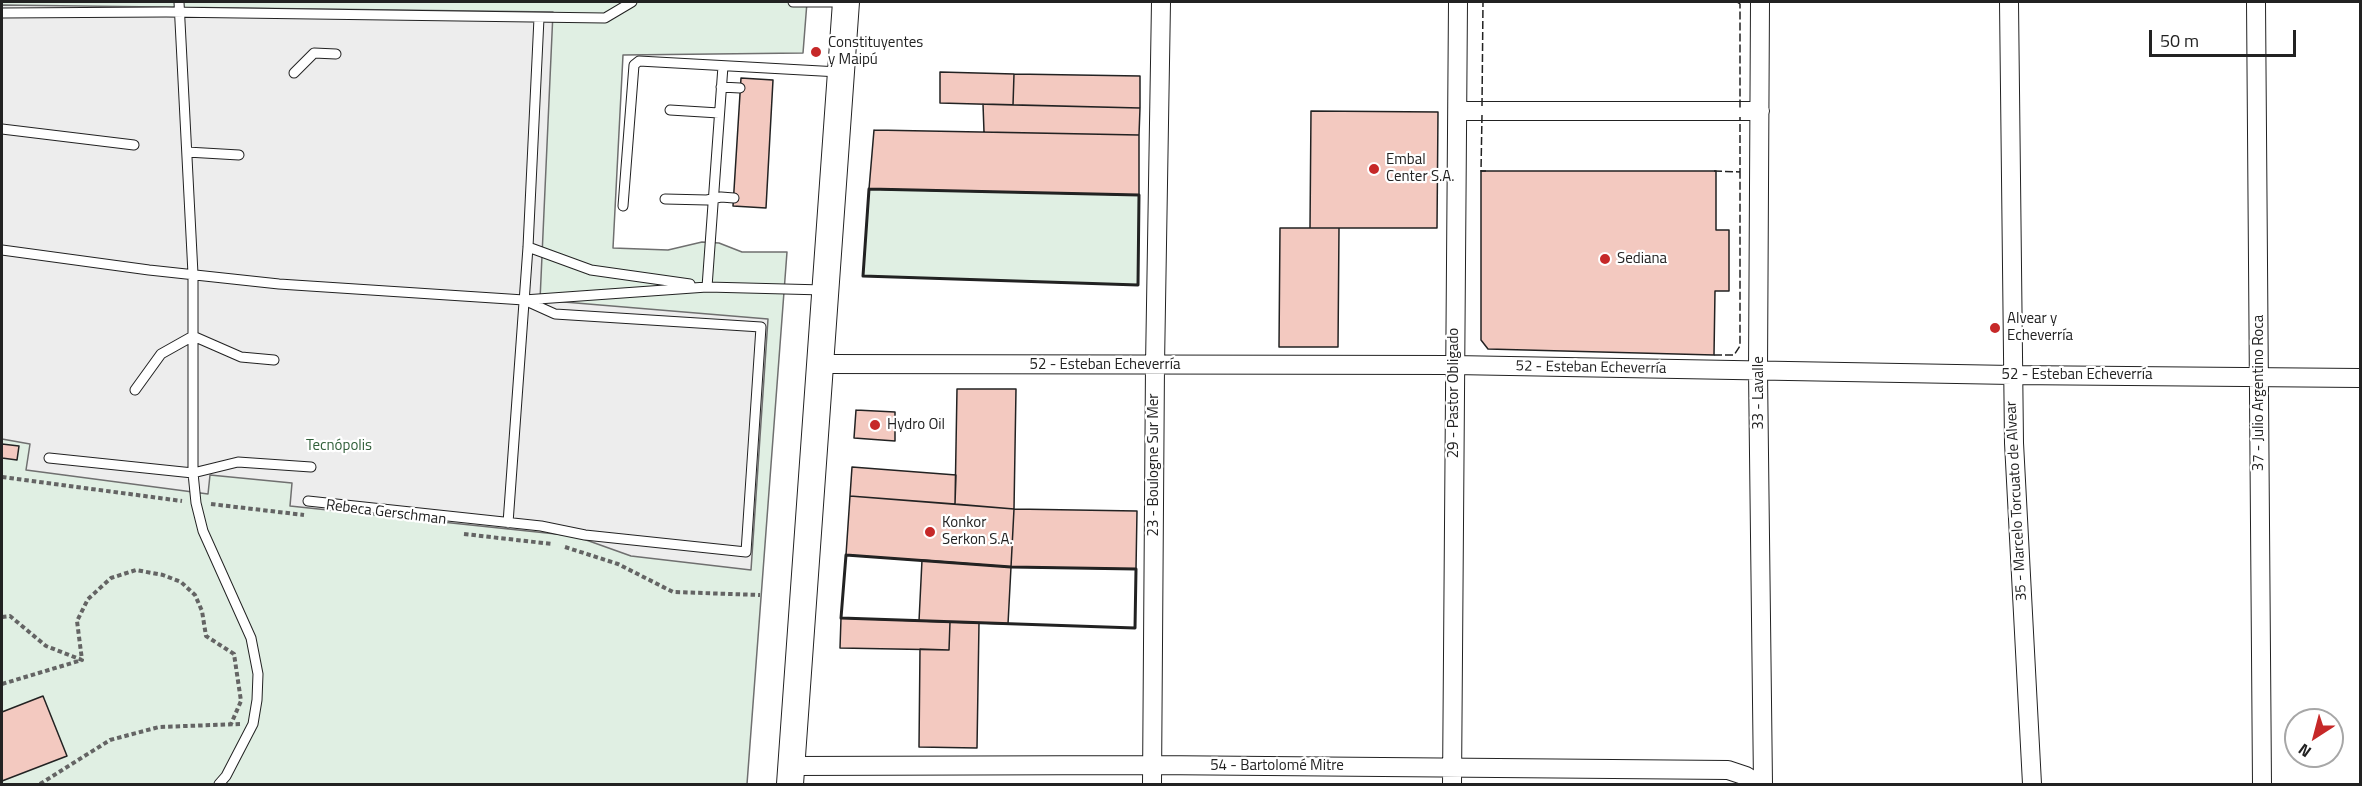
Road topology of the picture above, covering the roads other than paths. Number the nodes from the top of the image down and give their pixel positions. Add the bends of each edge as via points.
1 (632, 2) edge
2 (793, 2) edge
3 (846, 2) edge
4 (1161, 2) edge
5 (1458, 2) edge
6 (1760, 2) edge
7 (2009, 2) edge
8 (2256, 2) edge
9 (179, 7) edge
10 (2, 13) edge
11 (539, 18) junction
12 (336, 54) dead end
13 (723, 66) junction
14 (841, 72) junction
15 (294, 73) dead end
16 (721, 87) junction
17 (740, 88) dead end
18 (670, 110) dead end
19 (1458, 111) junction
20 (1760, 111) junction
21 (720, 112) junction
22 (2, 129) edge
23 (134, 145) dead end
24 (187, 152) junction
25 (239, 155) dead end
26 (734, 198) dead end
27 (664, 199) dead end
28 (714, 199) junction
29 (623, 206) dead end
30 (528, 247) junction
31 (2, 250) edge
32 (193, 274) junction
33 (707, 287) junction
34 (826, 291) junction
35 (524, 300) junction
36 (193, 336) junction
37 (274, 360) dead end
38 (821, 364) junction
39 (1155, 365) junction
40 (1454, 365) junction
41 (1758, 371) junction
42 (2012, 375) junction
43 (2259, 376) junction
44 (2361, 378) edge
45 (135, 390) dead end
46 (50, 458) dead end
47 (311, 467) dead end
48 (193, 472) junction
49 (308, 501) dead end
50 (508, 523) junction
51 (1152, 765) junction
52 (791, 775) edge
53 (1452, 776) edge
54 (219, 784) edge
55 (1152, 784) edge
56 (1761, 784) edge
57 (2032, 784) edge
58 (2262, 784) edge

1 - 11 lane via 605,18
2 - 3 lane
3 - 14 main road
4 - 39 street, 23 - Boulogne Sur Mer
5 - 19 street, 29 - Pastor Obligado
6 - 20 street, 33 - Lavalle
7 - 42 street, 35 - Marcelo Torcuato de Alvear
8 - 43 street, 37 - Julio Argentino Roca
9 - 10 lane
9 - 11 lane
9 - 24 lane
11 - 30 lane
12 - 15 lane via 314,53
13 - 14 lane
13 - 16 lane
13 - 29 lane via 639,62 634,65
14 - 34 main road
16 - 17 lane
16 - 21 lane
18 - 21 lane
19 - 20 street
19 - 40 street, 29 - Pastor Obligado
20 - 41 street, 33 - Lavalle
21 - 28 lane
22 - 23 lane
24 - 25 lane
24 - 32 lane
26 - 28 lane
27 - 28 lane
28 - 33 lane
30 - 33 lane via 591,270
30 - 35 lane
31 - 32 lane
32 - 35 lane via 322,288
32 - 36 lane
33 - 34 lane
33 - 35 lane
34 - 38 main road
35 - 50 lane
35 - 50 lane via 555,314 761,327 746,552
36 - 37 lane via 241,357
36 - 45 lane via 160,354
36 - 48 lane
38 - 39 street, 52 - Esteban Echeverría
38 - 52 main road
39 - 40 street, 52 - Esteban Echeverría
39 - 51 street, 23 - Boulogne Sur Mer
40 - 41 street, 52 - Esteban Echeverría
40 - 53 street, 29 - Pastor Obligado
41 - 42 street, 52 - Esteban Echeverría
41 - 56 street, 33 - Lavalle
42 - 43 street, 52 - Esteban Echeverría
42 - 57 street, 35 - Marcelo Torcuato de Alvear
43 - 44 street, 52 - Esteban Echeverría
43 - 58 street, 37 - Julio Argentino Roca
46 - 48 lane
47 - 48 lane via 238,462
48 - 54 lane via 203,531 251,638 258,674 253,724
49 - 50 lane
51 - 52 street, 54 - Bartolomé Mitre
51 - 53 street, 54 - Bartolomé Mitre
51 - 55 street, 23 - Boulogne Sur Mer
53 - 56 street, 54 - Bartolomé Mitre via 1728,770

